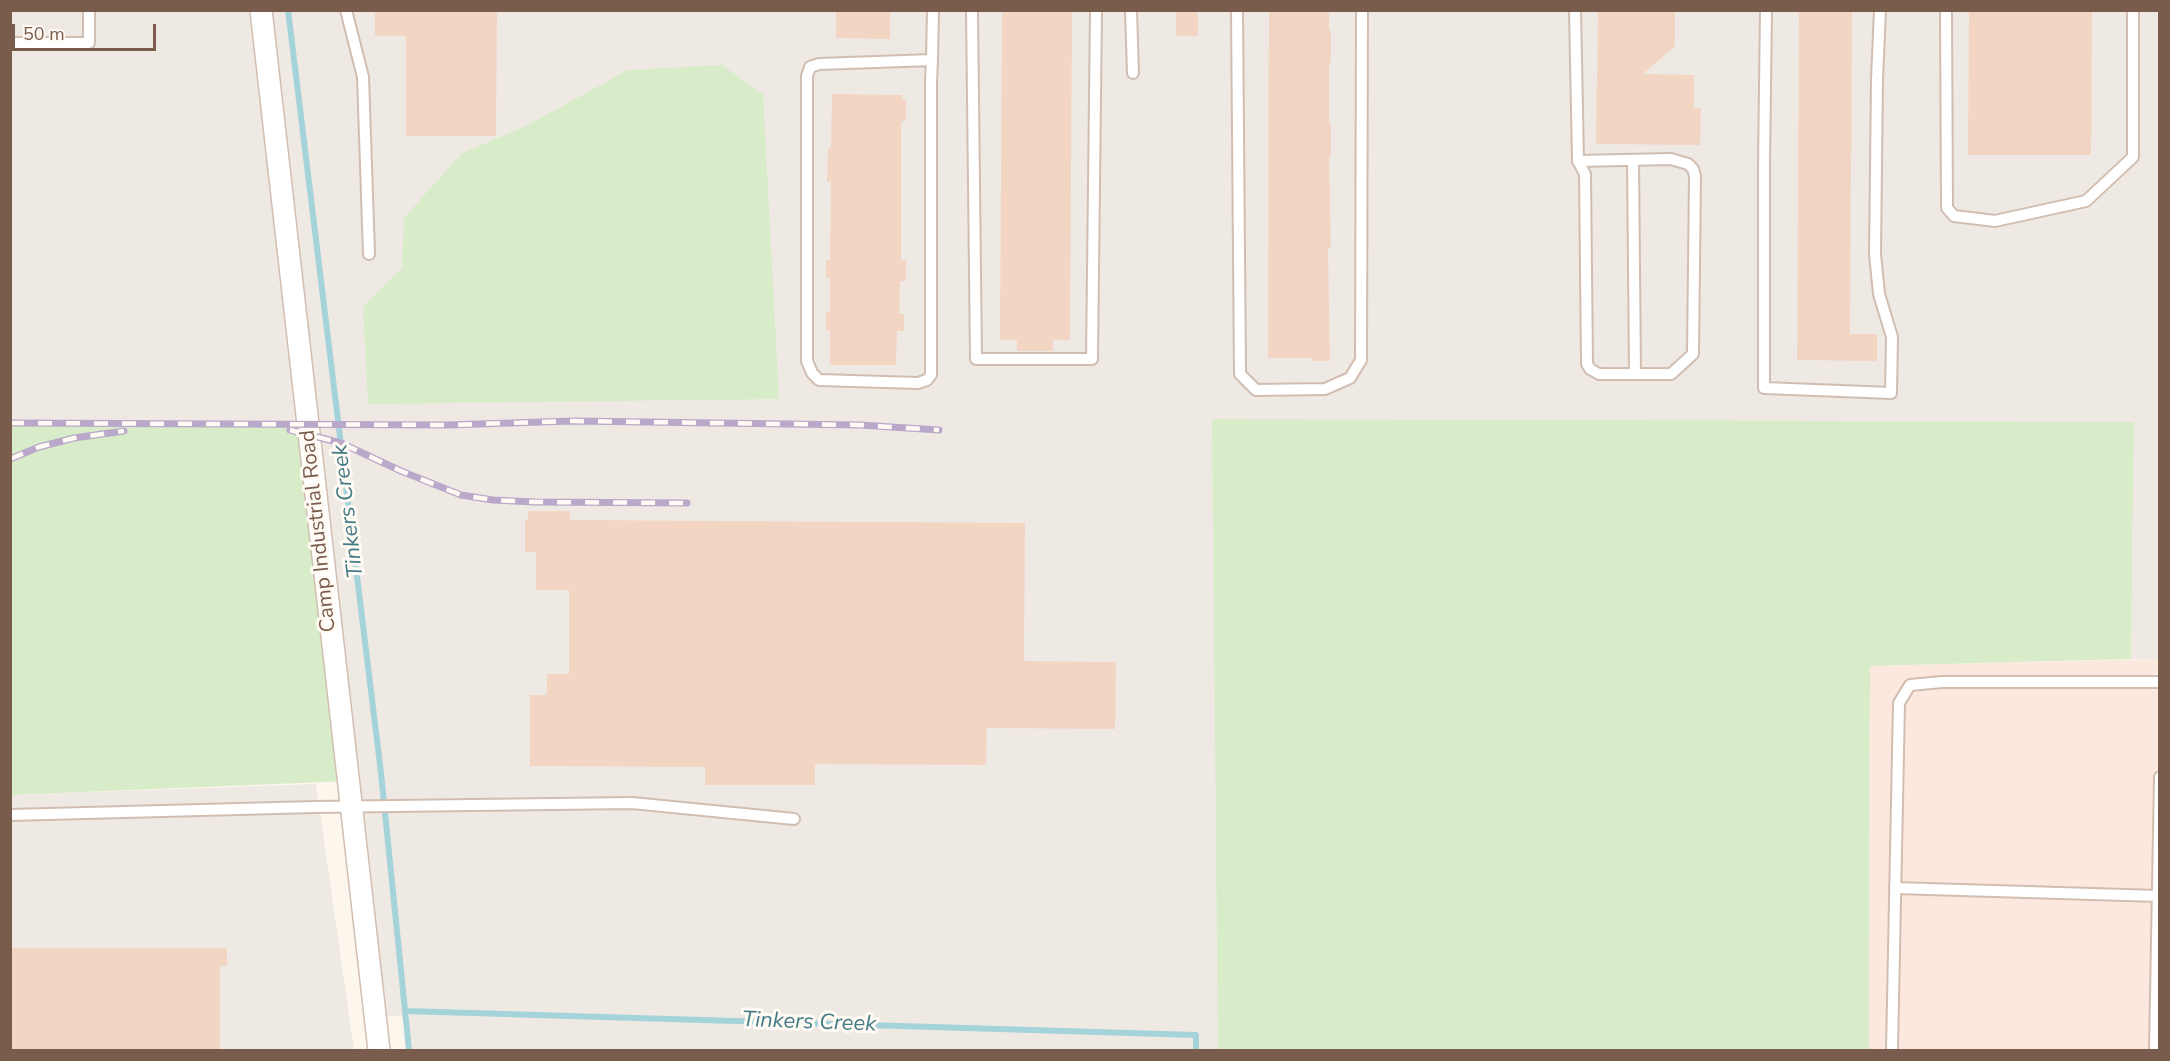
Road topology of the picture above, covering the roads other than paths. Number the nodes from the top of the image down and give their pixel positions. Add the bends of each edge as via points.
1 (89, 10) edge
2 (261, 10) edge
3 (346, 10) edge
4 (933, 10) edge
5 (972, 10) edge
6 (1096, 10) edge
7 (1131, 10) edge
8 (1237, 10) edge
9 (1362, 10) edge
10 (1575, 10) edge
11 (1766, 10) edge
12 (1880, 10) edge
13 (1946, 10) edge
14 (2133, 10) edge
15 (10, 44) edge
16 (932, 60) junction
17 (1133, 73) dead end
18 (1633, 160) junction
19 (1578, 161) junction
20 (369, 254) dead end
21 (1635, 374) junction
22 (2160, 682) edge
23 (2160, 777) edge
24 (351, 807) junction
25 (10, 815) edge
26 (794, 819) dead end
27 (1895, 888) junction
28 (2158, 896) junction
29 (379, 1050) edge
30 (1892, 1050) edge
31 (2155, 1050) edge

1 - 15 lane via 89,43
2 - 24 street, Camp Industrial Road
3 - 20 lane via 363,77
4 - 16 lane
5 - 6 lane via 976,359 1092,359
7 - 17 lane
8 - 9 lane via 1240,374 1256,390 1325,389 1350,378 1361,360
10 - 19 lane
11 - 12 lane via 1764,388 1891,393 1892,337 1879,294 1875,254
13 - 14 lane via 1947,208 1954,216 1995,221 2086,201 2133,157
16 - 16 lane via 931,375 918,383 819,380 807,361 810,67
18 - 19 lane
18 - 21 lane
18 - 21 lane via 1680,160 1693,169 1695,176 1693,354 1671,374
19 - 21 lane via 1585,174 1587,364 1599,374
22 - 27 lane via 1910,685 1899,703
23 - 28 lane
24 - 25 lane
24 - 26 lane via 632,803
24 - 29 street, Camp Industrial Road
27 - 28 lane
27 - 30 lane
28 - 31 lane

